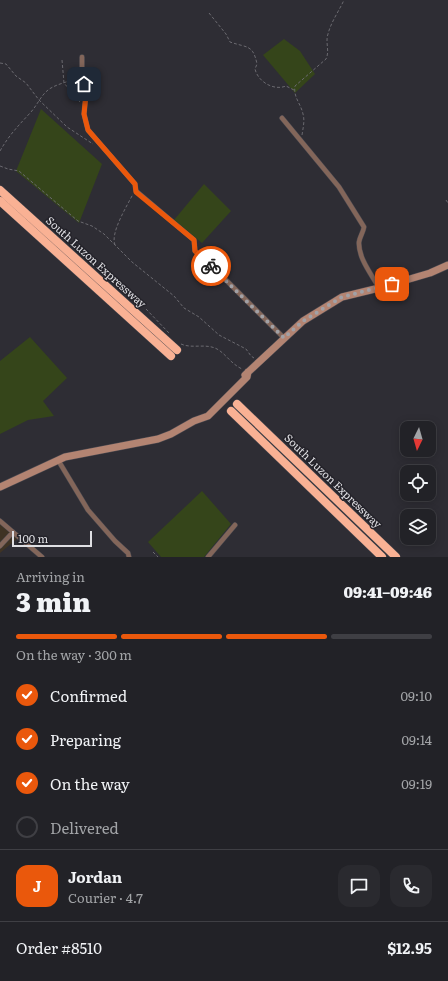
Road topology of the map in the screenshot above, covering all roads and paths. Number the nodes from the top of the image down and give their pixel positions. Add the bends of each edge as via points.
1 (344, 0) edge
2 (209, 13) dead end
3 (82, 57) dead end
4 (62, 60) dead end
5 (0, 63) edge
6 (82, 72) junction
7 (64, 83) junction
8 (294, 90) junction
9 (39, 100) junction
10 (84, 114) junction
11 (282, 118) dead end
12 (300, 141) junction
13 (94, 145) dead end
14 (0, 151) edge
15 (0, 166) edge
16 (136, 189) junction
17 (0, 190) edge
18 (446, 200) dead end
19 (0, 201) edge
20 (448, 203) edge
21 (116, 247) junction
22 (448, 265) edge
23 (379, 288) junction
24 (146, 309) dead end
25 (173, 337) dead end
26 (284, 338) junction
27 (176, 350) junction
28 (260, 361) junction
29 (248, 372) junction
30 (238, 382) dead end
31 (237, 404) dead end
32 (231, 411) dead end
33 (58, 460) junction
34 (0, 487) edge
35 (0, 521) edge
36 (235, 525) dead end
37 (13, 532) junction
38 (0, 546) edge
39 (153, 552) dead end
40 (42, 557) edge
41 (129, 557) edge
42 (158, 557) edge
43 (208, 557) edge
44 (382, 557) edge
45 (396, 557) edge

1 - 8 path via 327,36 329,54 295,86
2 - 8 path via 230,42 248,46 255,55 256,75 263,82 270,86 286,86
3 - 6 street
4 - 7 path
5 - 9 path via 6,64
6 - 7 path
6 - 10 street via 86,94
7 - 9 path via 50,89
7 - 10 path via 81,104
8 - 12 path via 303,114 304,127
9 - 13 path via 67,127
9 - 14 path via 12,132
10 - 16 street via 88,130 135,184
11 - 12 street
12 - 23 street via 339,187 364,227 359,244 361,256
15 - 21 path via 19,171 78,221 104,234
16 - 21 path via 113,237
16 - 26 street via 136,192 194,240 195,251
17 - 27 highway, South Luzon Expressway
18 - 20 path
19 - 27 highway, South Luzon Expressway
21 - 28 path via 174,296 184,308 200,317 219,335 246,349 251,356
22 - 23 street
23 - 26 street via 342,297 303,321
24 - 25 path
26 - 28 street
27 - 29 path via 199,345 216,349 234,365
28 - 29 street
29 - 30 street
29 - 33 street via 247,377 208,416 171,434
31 - 45 highway, South Luzon Expressway
32 - 44 highway, South Luzon Expressway
33 - 34 street
33 - 41 street via 88,510
35 - 37 street
36 - 43 street
37 - 38 street
37 - 40 street
39 - 42 path

